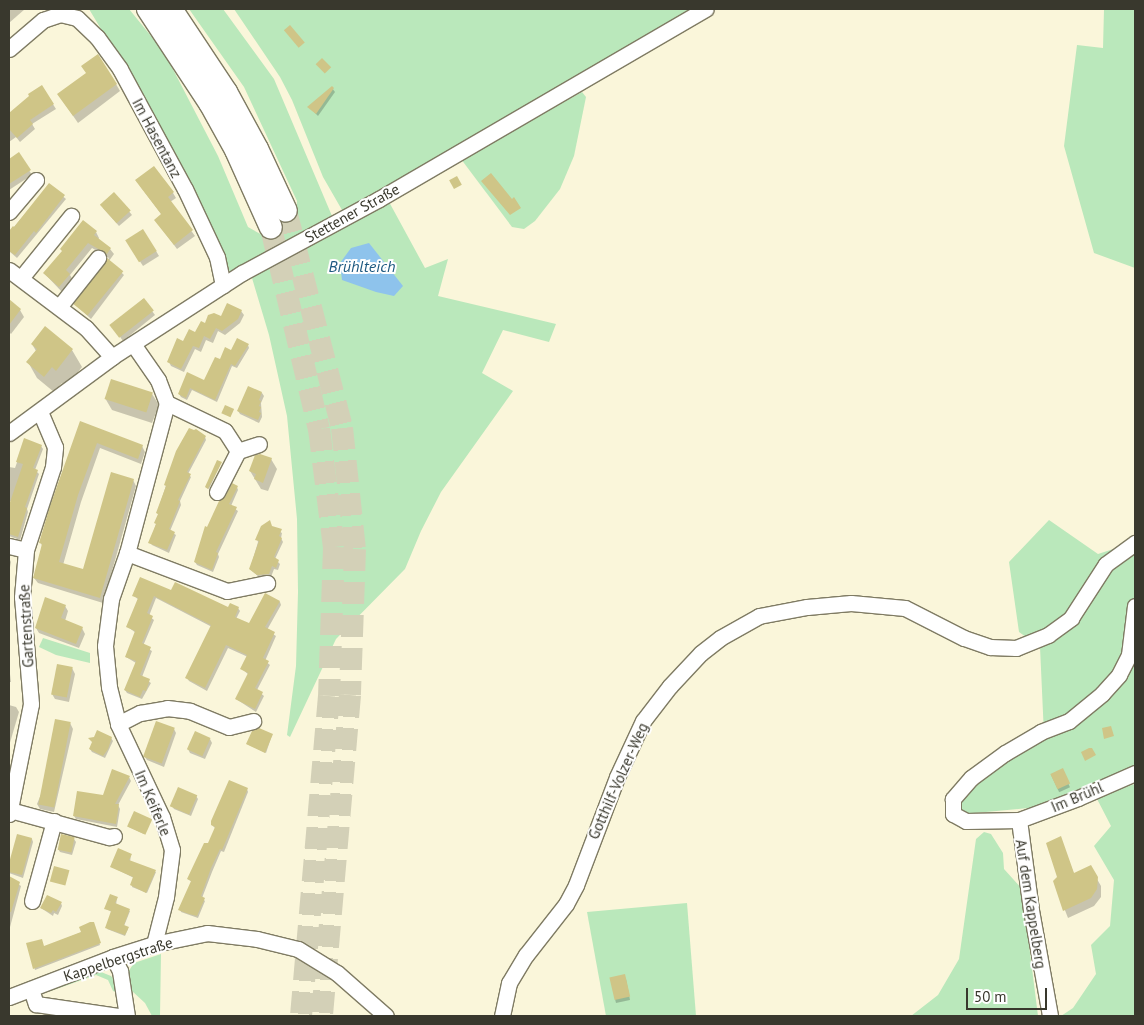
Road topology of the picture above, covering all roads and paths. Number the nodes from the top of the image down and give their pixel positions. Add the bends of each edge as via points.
1 (148, 9) edge
2 (171, 9) edge
3 (706, 9) edge
4 (58, 11) edge
5 (9, 49) edge
6 (36, 180) dead end
7 (9, 212) edge
8 (71, 216) dead end
9 (98, 258) dead end
10 (15, 274) edge
11 (223, 285) junction
12 (59, 307) junction
13 (133, 344) junction
14 (112, 358) junction
15 (167, 402) junction
16 (40, 412) junction
17 (9, 433) edge
18 (259, 444) dead end
19 (238, 451) junction
20 (217, 492) dead end
21 (1135, 543) edge
22 (9, 546) edge
23 (26, 550) junction
24 (127, 553) junction
25 (267, 583) dead end
26 (1135, 606) edge
27 (253, 721) dead end
28 (118, 724) junction
29 (1135, 773) edge
30 (10, 806) edge
31 (54, 820) junction
32 (1019, 820) junction
33 (114, 836) dead end
34 (32, 902) dead end
35 (154, 944) junction
36 (113, 957) junction
37 (31, 989) junction
38 (9, 997) edge
39 (118, 1016) edge
40 (126, 1016) edge
41 (386, 1016) edge
42 (502, 1016) edge
43 (1050, 1016) edge

1 - 2 highway via 210,103 278,220 257,149 226,92
3 - 11 street, Stettener Straße via 379,199
4 - 5 street, Im Hasentanz
4 - 11 street, Im Hasentanz via 77,18 97,37 120,69 203,224 217,257
6 - 7 street
8 - 10 street
9 - 12 street
10 - 12 street
11 - 13 street, Stettener Straße
12 - 14 street via 86,328
13 - 14 street, Stettener Straße
13 - 15 street via 158,380
14 - 16 street, Stettener Straße
15 - 19 street via 225,431
15 - 24 street, Im Keiferle
16 - 17 street, Stettener Straße
16 - 23 street, Gartenstraße via 55,447 53,467
18 - 19 street
19 - 20 street
21 - 42 street, Gotthilf-Volzer-Weg via 1106,564 1071,618 1048,635 1016,648 990,647 964,638 905,608 851,603 759,616 720,638 694,660 643,721 617,777 576,885 510,983
22 - 23 street
23 - 30 street, Gartenstraße via 22,598 31,704
24 - 25 street via 227,591
24 - 28 street, Im Keiferle via 111,599 106,646 109,687
26 - 32 street via 1129,655 1120,675 1069,721 1004,753 971,778 953,799 953,814 960,820
27 - 28 street via 229,726 190,712 167,708 140,713
28 - 35 street, Im Keiferle via 162,817 172,850 166,897
29 - 32 street, Im Brühl
30 - 31 street
31 - 33 street
31 - 34 street
32 - 43 street, Auf dem Kappelberg
35 - 36 street, Kappelbergstraße
35 - 41 street, Kappelbergstraße via 207,933 298,949 337,973
36 - 37 street, Kappelbergstraße
36 - 40 street via 120,971
37 - 38 street, Kappelbergstraße
37 - 39 street via 36,1004

